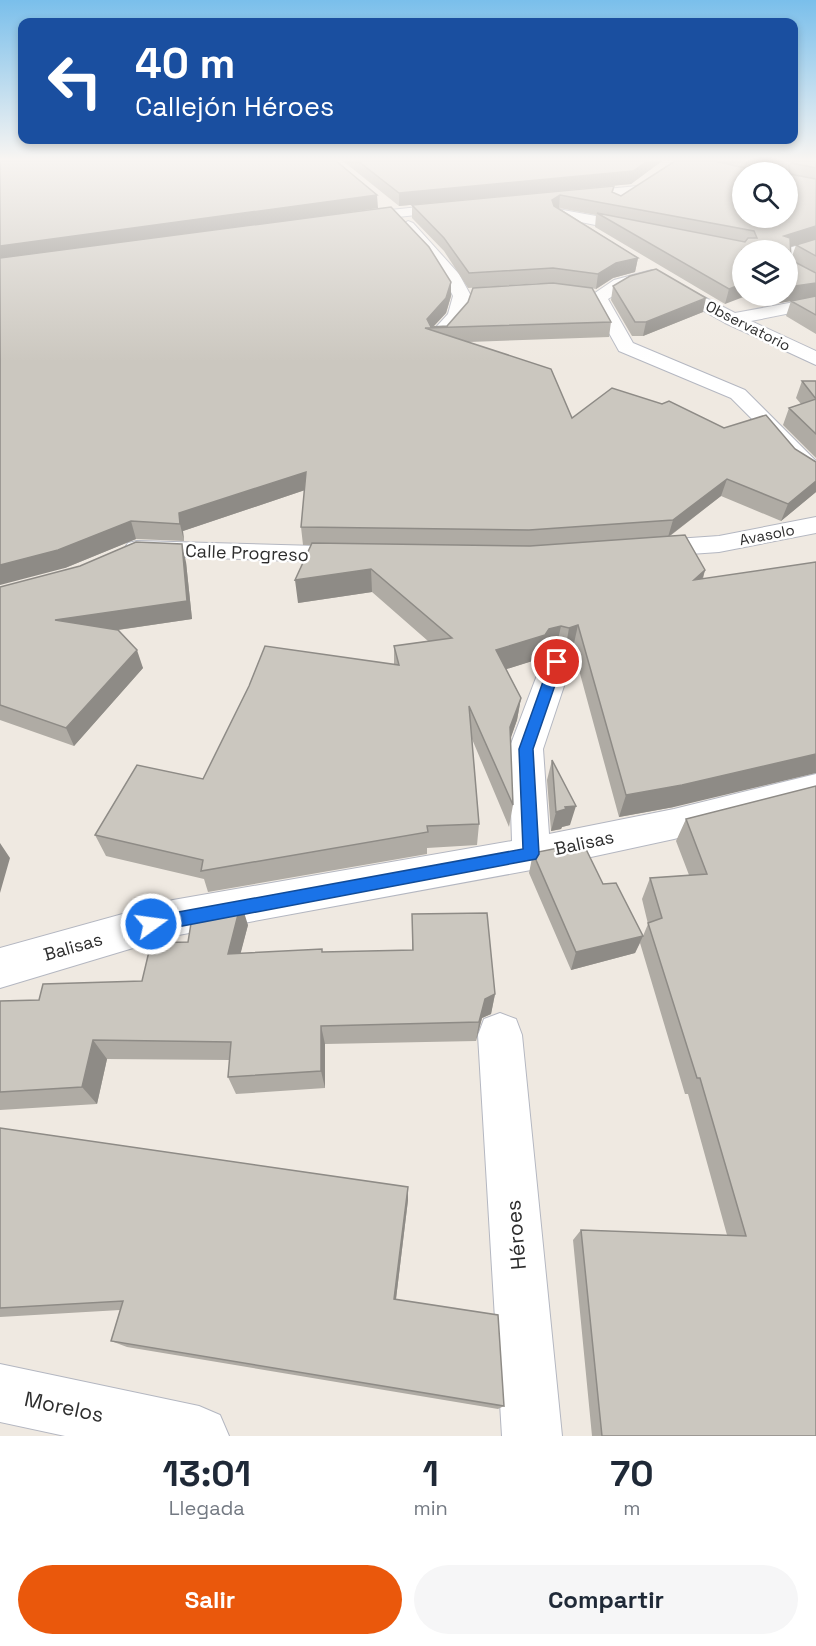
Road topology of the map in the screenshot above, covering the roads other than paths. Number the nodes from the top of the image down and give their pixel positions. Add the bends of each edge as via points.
1 (409, 228) edge
2 (581, 228) edge
3 (633, 228) edge
4 (652, 232) edge
5 (596, 238) edge
6 (816, 245) edge
7 (798, 250) edge
8 (633, 262) edge
9 (652, 275) junction
10 (483, 295) edge
11 (462, 296) junction
12 (816, 303) edge
13 (732, 319) junction
14 (438, 336) edge
15 (816, 359) edge
16 (816, 472) edge
17 (816, 525) edge
18 (619, 551) edge
19 (383, 556) edge
20 (117, 558) edge
21 (557, 662) dead end
22 (816, 788) edge
23 (531, 854) junction
24 (0, 968) edge
25 (500, 1035) dead end
26 (0, 1393) edge
27 (199, 1436) edge
28 (532, 1436) edge

1 - 11 street via 453,278
2 - 5 street
3 - 4 street
6 - 7 street
8 - 9 street, Observatorio
9 - 13 street, Observatorio
9 - 16 street via 590,295 626,347 738,394 798,459
10 - 11 street
11 - 14 street via 457,316
12 - 13 street
13 - 15 street, Observatorio
17 - 18 street, Avasolo via 719,544
19 - 20 street, Calle Progreso via 137,549
21 - 23 street via 526,749
22 - 23 street, Balisas via 674,824
23 - 24 street, Balisas via 173,918
25 - 28 street, Héroes
26 - 27 street, Morelos

